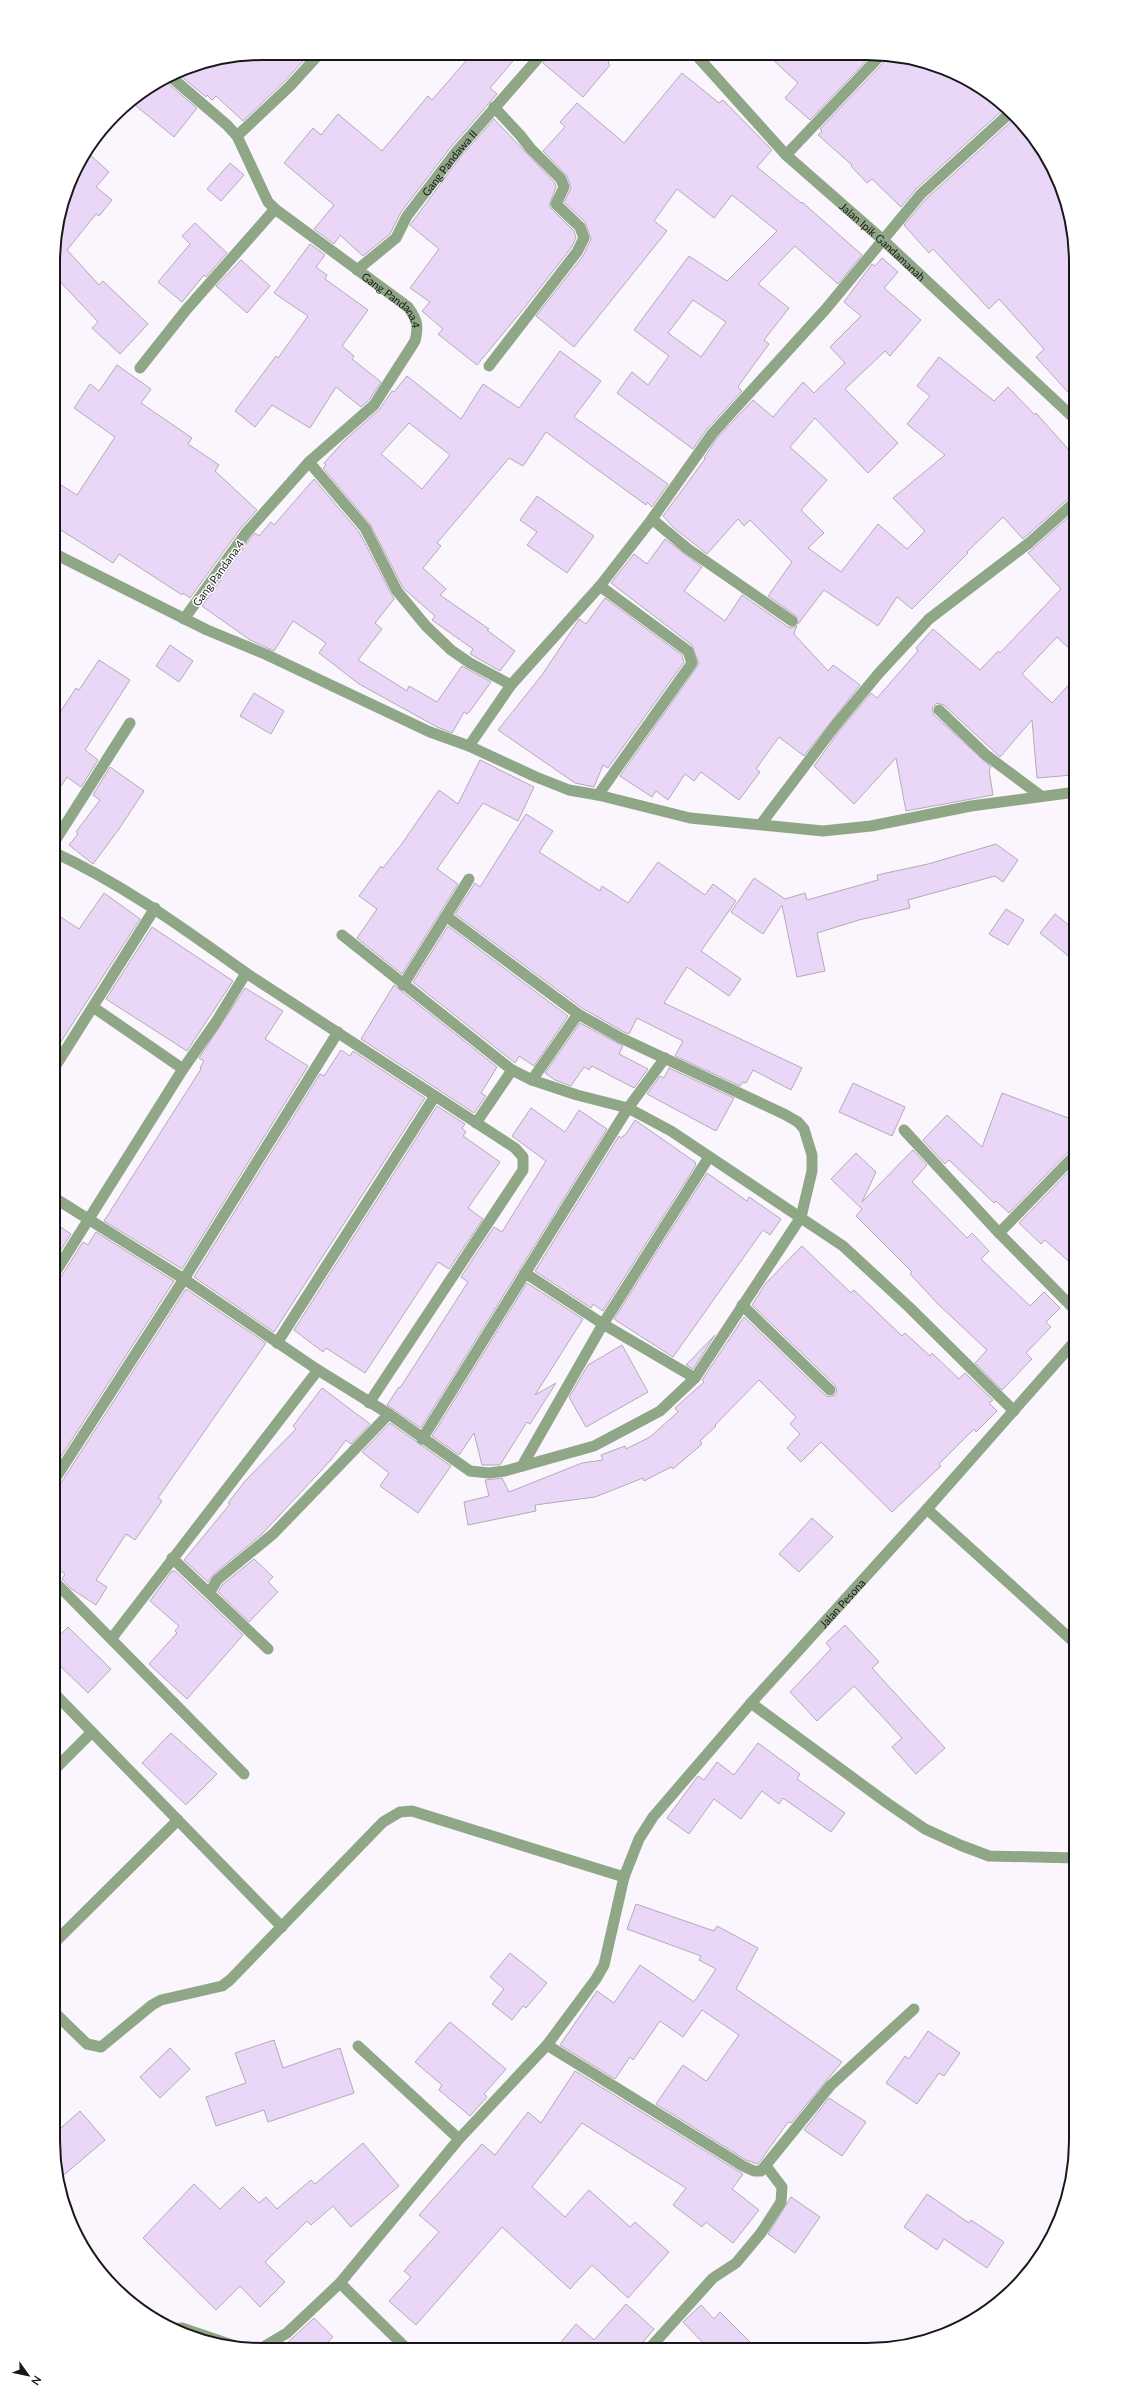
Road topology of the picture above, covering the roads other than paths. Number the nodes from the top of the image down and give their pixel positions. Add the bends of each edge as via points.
1 (314, 60) edge
2 (536, 60) edge
3 (700, 60) edge
4 (876, 60) edge
5 (175, 80) edge
6 (494, 107) junction
7 (1006, 116) edge
8 (237, 136) junction
9 (786, 155) junction
10 (275, 208) junction
11 (883, 240) junction
12 (357, 270) junction
13 (489, 366) dead end
14 (140, 368) dead end
15 (1069, 413) edge
16 (309, 462) junction
17 (1069, 507) edge
18 (652, 519) junction
19 (60, 556) edge
20 (600, 586) junction
21 (184, 619) junction
22 (792, 622) dead end
23 (511, 685) junction
24 (939, 710) dead end
25 (130, 723) dead end
26 (469, 746) junction
27 (1069, 793) edge
28 (598, 795) junction
29 (1042, 796) junction
30 (761, 824) junction
31 (60, 833) edge
32 (60, 855) edge
33 (469, 879) dead end
34 (155, 908) junction
35 (446, 916) junction
36 (342, 935) dead end
37 (246, 973) junction
38 (403, 985) junction
39 (93, 1007) junction
40 (578, 1014) junction
41 (338, 1032) junction
42 (665, 1058) junction
43 (60, 1059) edge
44 (183, 1069) junction
45 (512, 1070) junction
46 (532, 1080) junction
47 (435, 1096) junction
48 (628, 1108) junction
49 (476, 1123) junction
50 (904, 1130) dead end
51 (709, 1157) junction
52 (1069, 1161) edge
53 (60, 1201) edge
54 (801, 1217) junction
55 (90, 1220) junction
56 (999, 1233) junction
57 (60, 1265) edge
58 (525, 1273) junction
59 (184, 1279) junction
60 (1069, 1304) edge
61 (742, 1305) junction
62 (603, 1324) junction
63 (277, 1343) junction
64 (1069, 1348) edge
65 (318, 1370) junction
66 (695, 1378) junction
67 (830, 1390) dead end
68 (369, 1403) junction
69 (1014, 1411) junction
70 (389, 1414) junction
71 (422, 1439) junction
72 (522, 1466) junction
73 (60, 1471) edge
74 (927, 1509) junction
75 (172, 1558) junction
76 (60, 1587) edge
77 (210, 1592) junction
78 (112, 1638) junction
79 (1069, 1638) edge
80 (268, 1649) dead end
81 (60, 1699) edge
82 (751, 1702) junction
83 (92, 1732) junction
84 (60, 1764) edge
85 (244, 1774) dead end
86 (178, 1820) junction
87 (1069, 1858) edge
88 (624, 1877) junction
89 (282, 1927) junction
90 (60, 1937) edge
91 (914, 2009) dead end
92 (60, 2018) edge
93 (547, 2045) junction
94 (358, 2046) dead end
95 (459, 2139) junction
96 (766, 2166) junction
97 (340, 2283) junction
98 (270, 2343) edge
99 (401, 2343) edge
100 (654, 2343) edge

1 - 8 street
2 - 6 street, Gang Pandawa II
3 - 9 street, Jalan Ipik Gandamanah
4 - 9 street
5 - 8 street, Gang Pandana.4
6 - 12 street, Gang Pandawa II via 416,205 396,238
6 - 13 street via 520,134 531,150 561,179 564,187 556,204 580,227 584,238 577,252
7 - 11 street via 921,194
8 - 10 street, Gang Pandana.4 via 268,202
9 - 11 street, Jalan Ipik Gandamanah
10 - 12 street, Gang Pandana.4
10 - 14 street via 186,310
11 - 15 street, Jalan Ipik Gandamanah
11 - 18 street via 756,388 712,434
12 - 16 street, Gang Pandana.4 via 408,307 416,318 418,329 415,341 374,405
16 - 21 street, Gang Pandana.4 via 246,533
16 - 23 street via 365,528 397,591 426,626 463,658
17 - 30 street via 1029,543 929,619 835,726
18 - 20 street
18 - 22 street via 688,549
19 - 21 street
20 - 23 street
20 - 28 street via 688,651 692,663
21 - 26 street via 430,732
23 - 26 street
24 - 29 street via 986,755
25 - 31 street
26 - 28 street via 569,790
27 - 29 street
28 - 30 street via 690,818
29 - 30 street via 841,830 823,831
32 - 34 street via 88,868
33 - 35 street
34 - 37 street
34 - 39 street
35 - 38 street
35 - 40 street
36 - 38 street
37 - 41 street
37 - 44 street
38 - 45 street
39 - 43 street
39 - 44 street
40 - 42 street via 621,1038
40 - 46 street
41 - 47 street
41 - 59 street
42 - 48 street
42 - 54 street via 798,1122 808,1139 812,1155 812,1171
44 - 55 street
45 - 46 street
45 - 49 street
46 - 48 street
47 - 49 street
47 - 63 street
48 - 51 street via 671,1131
48 - 58 street
49 - 68 street via 515,1148 523,1157 523,1170
50 - 56 street
51 - 54 street
51 - 62 street
52 - 56 street
53 - 55 street
54 - 61 street
54 - 69 street via 842,1246 909,1307
55 - 57 street
55 - 59 street
56 - 60 street
58 - 62 street
58 - 71 street
59 - 63 street
59 - 73 street
61 - 66 street
61 - 67 street
62 - 66 street
62 - 72 street
63 - 65 street
64 - 69 street, Jalan Pesona
65 - 68 street
65 - 75 street
66 - 72 street via 660,1411 594,1446
68 - 70 street
69 - 74 street, Jalan Pesona
70 - 71 street
70 - 77 street via 273,1534 217,1580
71 - 72 street via 470,1471 489,1473
74 - 79 street
74 - 82 street, Jalan Pesona
75 - 77 street
75 - 78 street
76 - 78 street
77 - 80 street
78 - 85 street
81 - 83 street
82 - 87 street via 887,1803 939,1836 989,1856
82 - 88 street, Jalan Pesona via 652,1817 639,1839
83 - 84 street
83 - 86 street
86 - 89 street
86 - 90 street
88 - 89 street via 412,1811 400,1812 383,1822
88 - 93 street, Jalan Pesona via 604,1965
89 - 92 street via 226,1983 215,1988 161,2000 102,2047 87,2044
91 - 96 street via 830,2086
93 - 95 street, Jalan Pesona
93 - 96 street via 743,2166 761,2171
94 - 95 street
95 - 97 street, Jalan Pesona
96 - 100 street via 782,2187 781,2202 761,2233 736,2263 714,2278
97 - 98 street, Jalan Pesona via 287,2333
97 - 99 street

